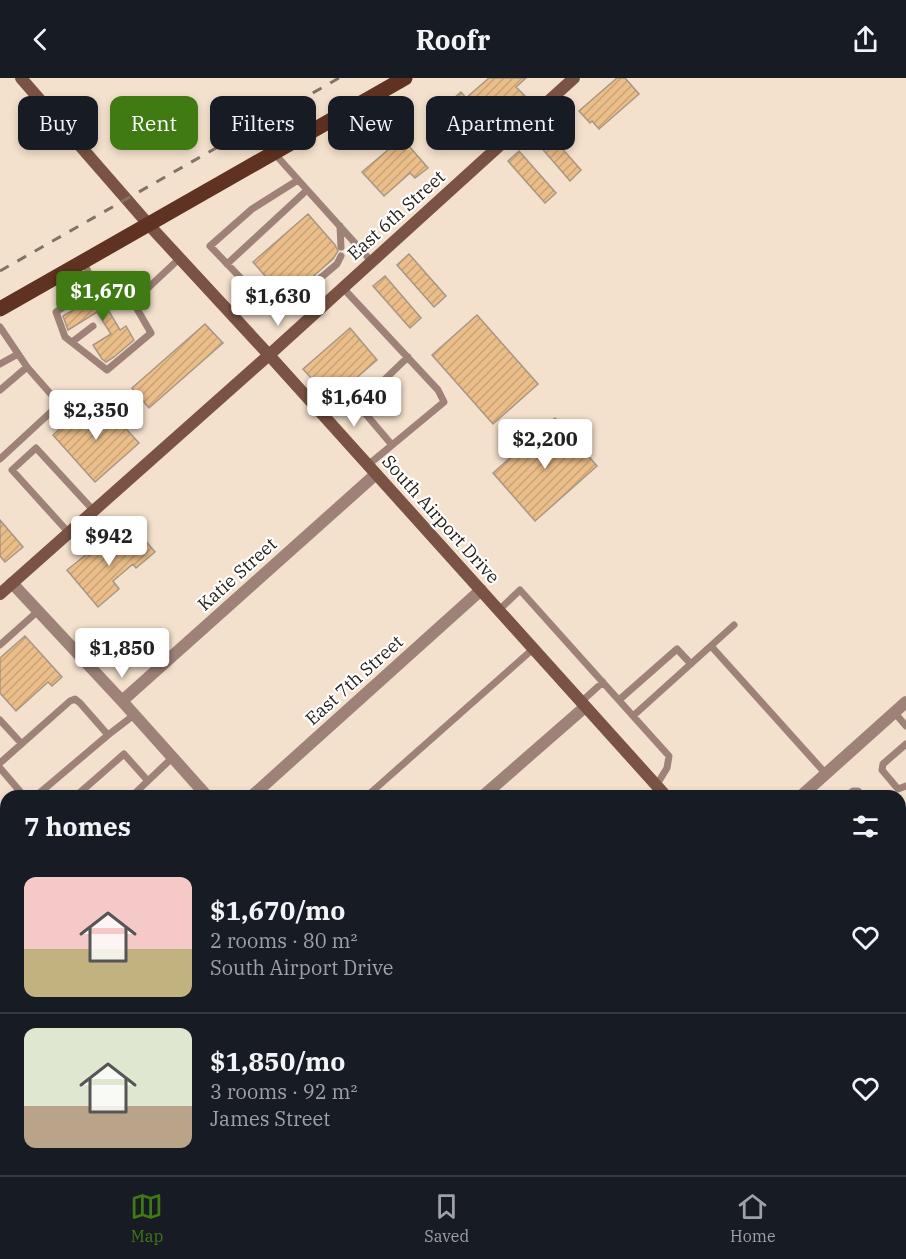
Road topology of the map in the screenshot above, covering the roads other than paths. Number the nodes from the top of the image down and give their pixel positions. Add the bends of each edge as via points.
1 (21, 78) edge
2 (405, 78) edge
3 (574, 78) edge
4 (274, 153) junction
5 (298, 180) junction
6 (307, 189) junction
7 (149, 225) junction
8 (340, 226) junction
9 (180, 258) junction
10 (84, 262) junction
11 (372, 262) junction
12 (227, 264) junction
13 (94, 286) junction
14 (343, 288) junction
15 (305, 291) junction
16 (142, 294) junction
17 (321, 308) junction
18 (0, 309) edge
19 (93, 326) dead end
20 (0, 327) edge
21 (72, 342) junction
22 (18, 354) junction
23 (269, 355) junction
24 (408, 357) junction
25 (0, 364) edge
26 (27, 367) junction
27 (0, 390) edge
28 (393, 445) junction
29 (0, 459) edge
30 (372, 470) junction
31 (94, 511) junction
32 (69, 533) junction
33 (12, 583) junction
34 (481, 590) junction
35 (0, 594) edge
36 (499, 610) junction
37 (38, 611) junction
38 (734, 625) dead end
39 (0, 645) edge
40 (711, 646) junction
41 (533, 649) junction
42 (691, 664) junction
43 (603, 682) junction
44 (619, 700) junction
45 (122, 701) junction
46 (906, 702) edge
47 (583, 705) junction
48 (894, 712) junction
49 (134, 715) junction
50 (633, 716) junction
51 (0, 720) edge
52 (906, 726) edge
53 (108, 735) junction
54 (21, 743) junction
55 (906, 744) edge
56 (172, 758) junction
57 (0, 763) edge
58 (0, 768) edge
59 (826, 774) junction
60 (148, 781) junction
61 (656, 786) junction
62 (906, 786) edge
63 (19, 790) edge
64 (46, 790) edge
65 (83, 790) edge
66 (138, 790) edge
67 (201, 790) edge
68 (259, 790) edge
69 (374, 790) edge
70 (490, 790) edge
71 (660, 790) edge
72 (809, 790) edge

1 - 7 street, South Airport Drive
2 - 4 main road
3 - 11 street, East 6th Street
4 - 5 lane
4 - 7 main road
5 - 6 lane
5 - 12 lane via 252,209 210,246
6 - 8 lane
6 - 12 lane
7 - 9 street, South Airport Drive
7 - 10 main road
8 - 11 lane
8 - 15 lane via 341,252 337,264
9 - 16 lane
9 - 23 street, South Airport Drive
10 - 13 lane
10 - 18 main road
11 - 14 street, East 6th Street
12 - 15 lane via 277,316
13 - 16 lane via 127,278
13 - 21 lane via 56,312
14 - 17 street, East 6th Street
14 - 24 lane
15 - 17 lane
16 - 21 lane via 133,302 151,333 107,370
17 - 23 street, East 6th Street
19 - 21 lane
20 - 22 lane
22 - 25 lane
22 - 26 lane
23 - 30 street, South Airport Drive
23 - 31 street, East 6th Street
24 - 28 lane via 358,405
24 - 28 lane via 444,402
26 - 27 lane
26 - 29 lane via 56,400 52,411
28 - 30 lane
30 - 34 street, South Airport Drive
30 - 45 street, Katie Street
31 - 32 street, East 6th Street
31 - 32 lane via 36,448 12,470
32 - 33 street, East 6th Street
33 - 35 street, East 6th Street
33 - 37 street
34 - 36 street, South Airport Drive
34 - 68 street, East 7th Street
36 - 41 street, South Airport Drive
36 - 43 lane via 520,590
37 - 39 lane
37 - 45 street
38 - 40 lane
40 - 42 lane
40 - 59 lane
41 - 47 street, South Airport Drive
41 - 69 lane
42 - 44 lane via 677,649
42 - 50 lane
43 - 44 lane
43 - 47 lane
44 - 50 lane
45 - 49 street
46 - 48 street
47 - 61 street, South Airport Drive
47 - 70 street
48 - 52 lane
48 - 59 street
49 - 53 lane
49 - 56 street
50 - 61 lane via 669,756
51 - 54 lane
53 - 54 lane via 75,699
53 - 64 lane
54 - 57 lane
55 - 62 lane via 882,770 898,789
56 - 60 lane
56 - 67 street
58 - 63 lane
59 - 72 street
60 - 65 lane via 124,754
60 - 66 lane
61 - 71 street, South Airport Drive

